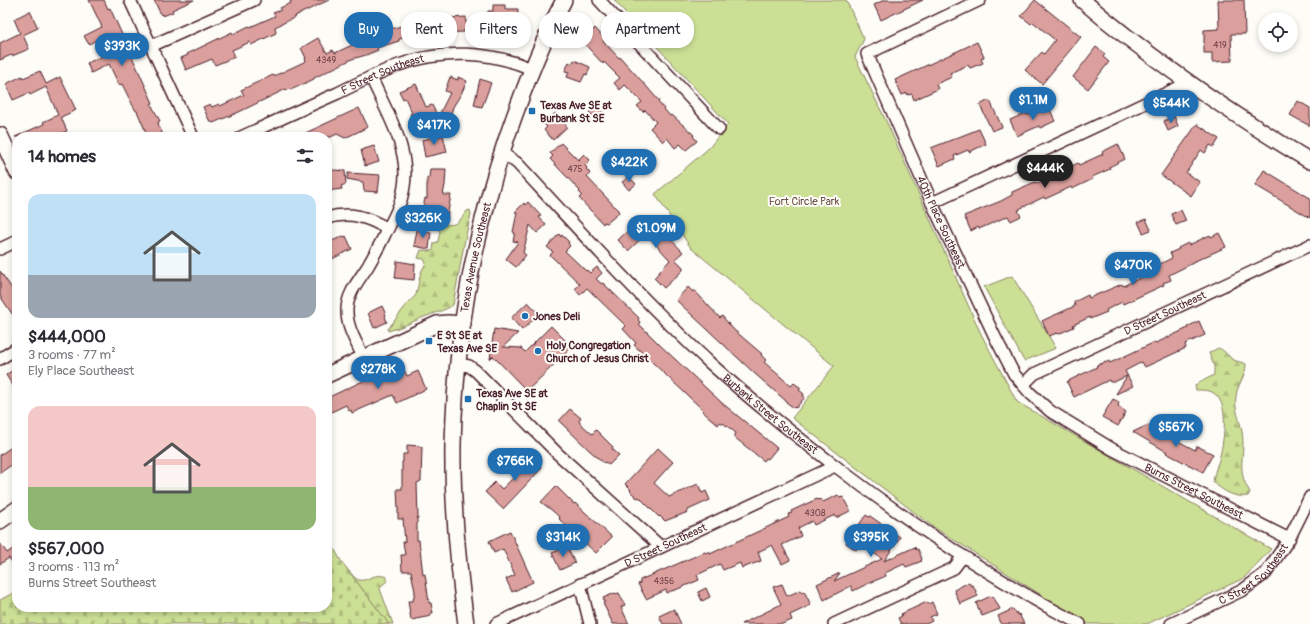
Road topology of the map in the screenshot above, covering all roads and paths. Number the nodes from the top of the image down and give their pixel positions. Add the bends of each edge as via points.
1 (130, 0) edge
2 (254, 0) edge
3 (564, 0) edge
4 (599, 0) edge
5 (980, 0) edge
6 (1082, 0) edge
7 (151, 46) junction
8 (532, 69) junction
9 (371, 77) junction
10 (1188, 83) junction
11 (719, 129) dead end
12 (191, 132) edge
13 (252, 132) edge
14 (0, 135) edge
15 (502, 153) junction
16 (12, 161) edge
17 (1310, 161) edge
18 (932, 203) junction
19 (332, 217) edge
20 (388, 228) junction
21 (12, 243) edge
22 (1310, 245) edge
23 (0, 249) edge
24 (463, 324) junction
25 (12, 351) edge
26 (363, 357) junction
27 (0, 359) edge
28 (458, 364) junction
29 (332, 372) edge
30 (1023, 385) junction
31 (834, 466) junction
32 (1310, 497) edge
33 (12, 513) edge
34 (0, 521) edge
35 (1289, 539) junction
36 (661, 546) junction
37 (963, 556) junction
38 (580, 584) junction
39 (466, 624) edge
40 (496, 624) edge
41 (590, 624) edge
42 (834, 624) edge
43 (1080, 624) edge
44 (1171, 624) edge

1 - 7 street
2 - 7 street
3 - 8 main road, Texas Avenue Southeast
4 - 11 street
5 - 18 street, 40th Place Southeast via 867,54
6 - 10 main road
7 - 12 street
8 - 9 street, F Street Southeast via 491,56 455,54 416,60
8 - 15 main road, Texas Avenue Southeast
9 - 13 street, F Street Southeast
9 - 20 street via 395,131 405,169 401,203
10 - 17 main road
10 - 18 street
14 - 16 main road
15 - 24 main road, Texas Avenue Southeast via 484,216
15 - 31 street, Burbank Street Southeast via 518,163 636,291 711,364
18 - 30 street, 40th Place Southeast via 1007,362
19 - 20 street via 351,214 374,220
20 - 26 street via 348,302 348,319
21 - 23 street
22 - 30 street, D Street Southeast via 1034,374
24 - 26 main road via 438,324
24 - 28 main road, Texas Avenue Southeast
25 - 27 street
26 - 29 main road
28 - 36 street via 469,366 476,371 558,454
28 - 39 main road, Texas Avenue Southeast via 453,444 454,491 457,555
30 - 35 street, Burns Street Southeast via 1050,411 1112,449
31 - 36 street, D Street Southeast
31 - 37 street, Burbank Street Southeast
32 - 35 street, C Street Southeast
33 - 34 main road
35 - 44 street, C Street Southeast via 1266,573 1252,585
36 - 38 street, D Street Southeast
37 - 42 street via 954,568
37 - 43 street, Burbank Street Southeast
38 - 40 street, D Street Southeast
38 - 41 street

